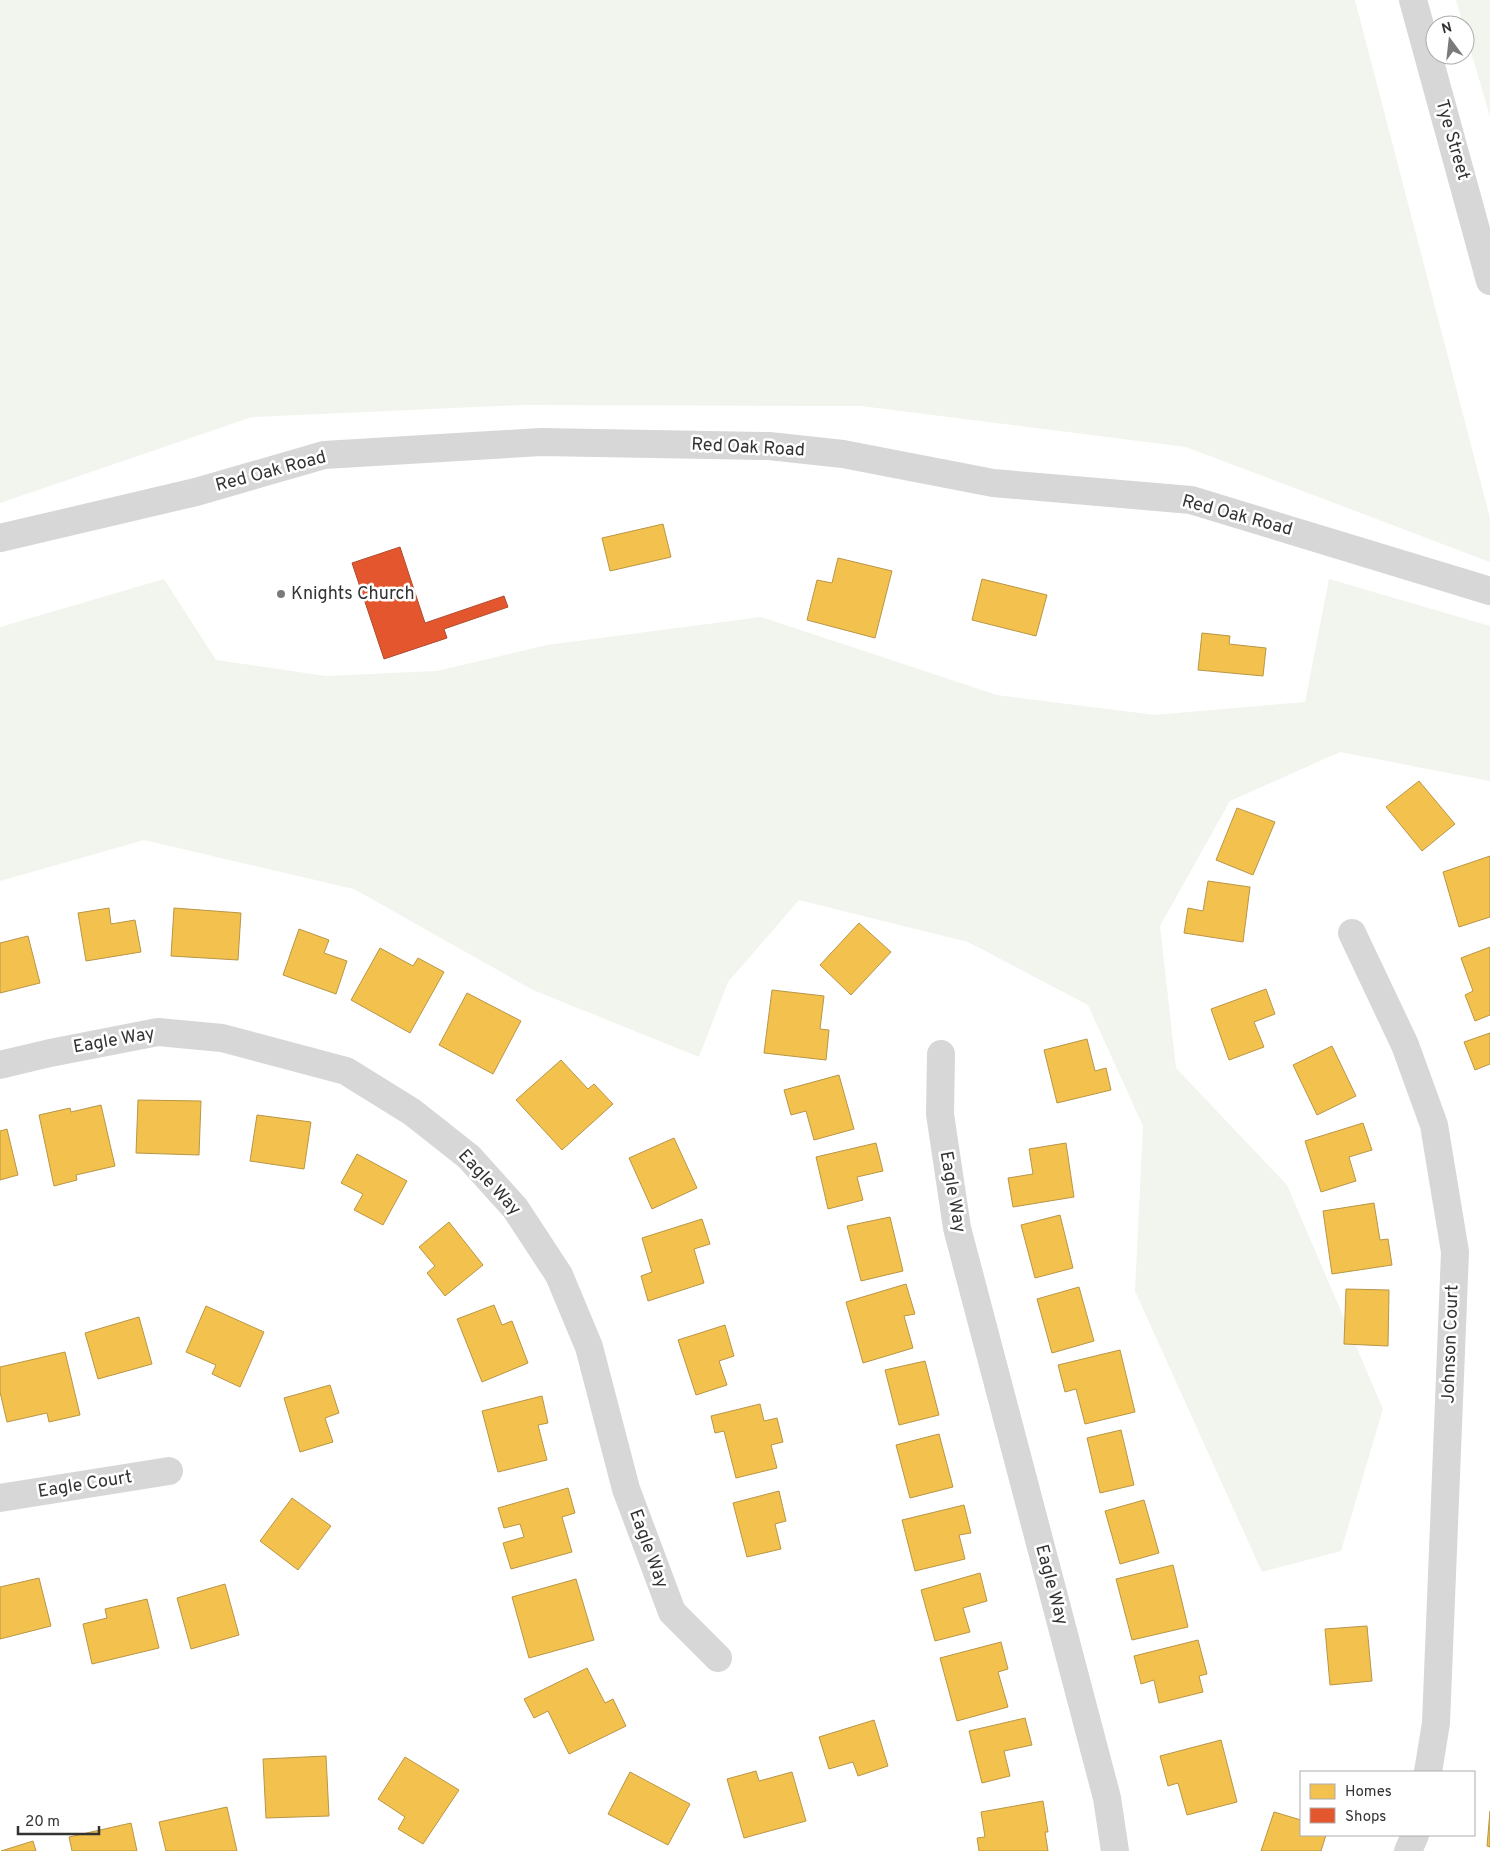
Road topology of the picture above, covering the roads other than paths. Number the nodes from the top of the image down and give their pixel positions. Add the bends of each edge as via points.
1 (1413, 0) edge
2 (1484, 234) edge
3 (1490, 281) edge
4 (0, 538) edge
5 (1490, 591) edge
6 (1352, 933) dead end
7 (941, 1054) dead end
8 (0, 1065) edge
9 (169, 1471) dead end
10 (0, 1498) edge
11 (718, 1658) dead end
12 (1428, 1771) edge
13 (1415, 1836) edge
14 (1115, 1851) edge
15 (1408, 1851) edge

1 - 2 street, Tye Street
2 - 3 street, Tye Street
4 - 5 street, Red Oak Road via 196,492 324,456 541,442 769,446 842,454 992,483 1192,500
6 - 12 street, Johnson Court via 1405,1046 1434,1126 1455,1252 1436,1723
7 - 14 street, Eagle Way via 940,1114 957,1228 1107,1798
8 - 11 street, Eagle Way via 158,1032 222,1038 346,1071 412,1112 468,1157 516,1208 559,1276 589,1347 626,1488 672,1612
9 - 10 street, Eagle Court
13 - 15 street

